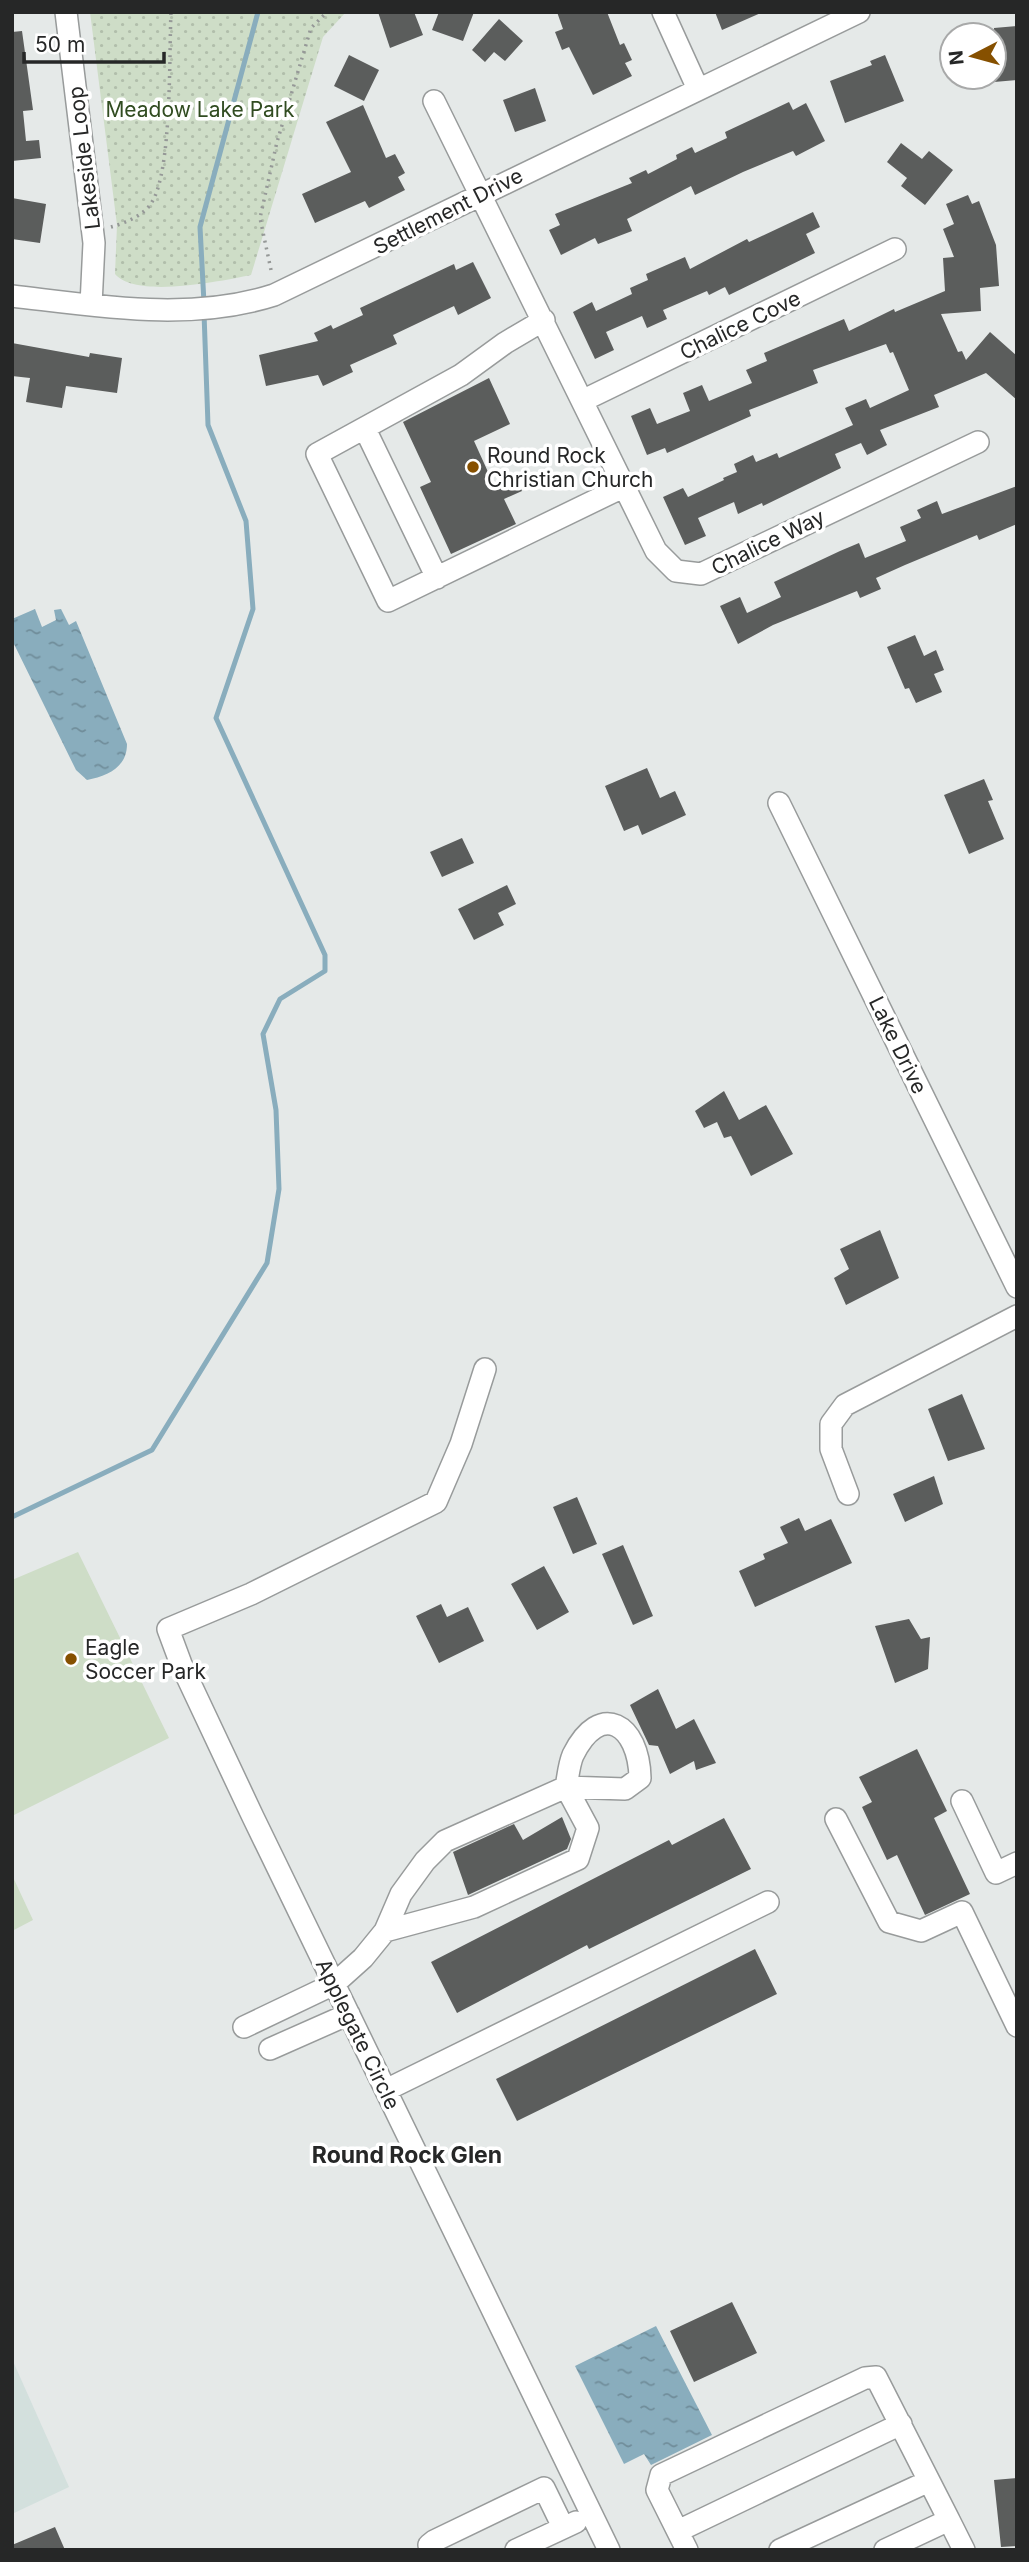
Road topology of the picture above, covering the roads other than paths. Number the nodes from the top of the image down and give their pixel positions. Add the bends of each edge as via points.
1 (66, 12) edge
2 (663, 12) edge
3 (859, 12) edge
4 (698, 89) junction
5 (434, 101) dead end
6 (481, 193) junction
7 (895, 249) dead end
8 (12, 296) edge
9 (91, 305) junction
10 (544, 320) junction
11 (584, 400) junction
12 (365, 429) junction
13 (978, 442) dead end
14 (625, 486) junction
15 (437, 578) junction
16 (779, 803) dead end
17 (1017, 1287) edge
18 (1017, 1316) edge
19 (485, 1369) dead end
20 (848, 1494) dead end
21 (962, 1801) dead end
22 (836, 1819) dead end
23 (1017, 1863) edge
24 (768, 1902) dead end
25 (385, 1931) junction
26 (334, 1984) junction
27 (349, 2014) junction
28 (1017, 2026) edge
29 (244, 2027) dead end
30 (270, 2049) dead end
31 (386, 2090) junction
32 (901, 2424) junction
33 (929, 2481) junction
34 (579, 2492) junction
35 (554, 2507) junction
36 (592, 2516) junction
37 (949, 2520) junction
38 (563, 2527) junction
39 (683, 2540) edge
40 (431, 2550) edge
41 (516, 2550) edge
42 (609, 2550) edge
43 (780, 2550) edge
44 (885, 2550) edge
45 (964, 2550) edge

1 - 9 street, Lakeside Loop via 94,243
2 - 4 street
3 - 4 street, Settlement Drive
4 - 6 street, Settlement Drive
5 - 6 street, Chalice Way
6 - 9 street, Settlement Drive via 342,264 254,302 174,310
6 - 10 street, Chalice Way
7 - 11 street, Chalice Cove
8 - 9 street, Settlement Drive
10 - 11 street, Chalice Way
10 - 12 street via 461,376
11 - 14 street, Chalice Way
12 - 15 street
12 - 15 street via 317,454 388,601
13 - 14 street, Chalice Way via 701,575 676,571 656,551
14 - 15 street
16 - 17 street, Lake Drive
18 - 20 street via 845,1405 831,1423 831,1449
19 - 26 street, Applegate Circle via 436,1502 251,1594 168,1629
21 - 23 street via 996,1873
22 - 28 street via 889,1922 921,1931 962,1912
24 - 31 street
25 - 25 street via 401,1894 445,1841 566,1787 588,1828 578,1859 474,1907
25 - 26 street
26 - 27 street, Applegate Circle
26 - 29 street
27 - 30 street
27 - 31 street, Applegate Circle
31 - 34 street, Applegate Circle
32 - 33 street
32 - 39 street
32 - 39 street via 876,2377 865,2378 661,2475 657,2490
33 - 37 street
33 - 43 street
34 - 35 street
34 - 36 street, Applegate Circle
35 - 38 street
35 - 40 street via 544,2488 433,2541
36 - 38 street
36 - 42 street, Applegate Circle
37 - 44 street
37 - 45 street
38 - 41 street

